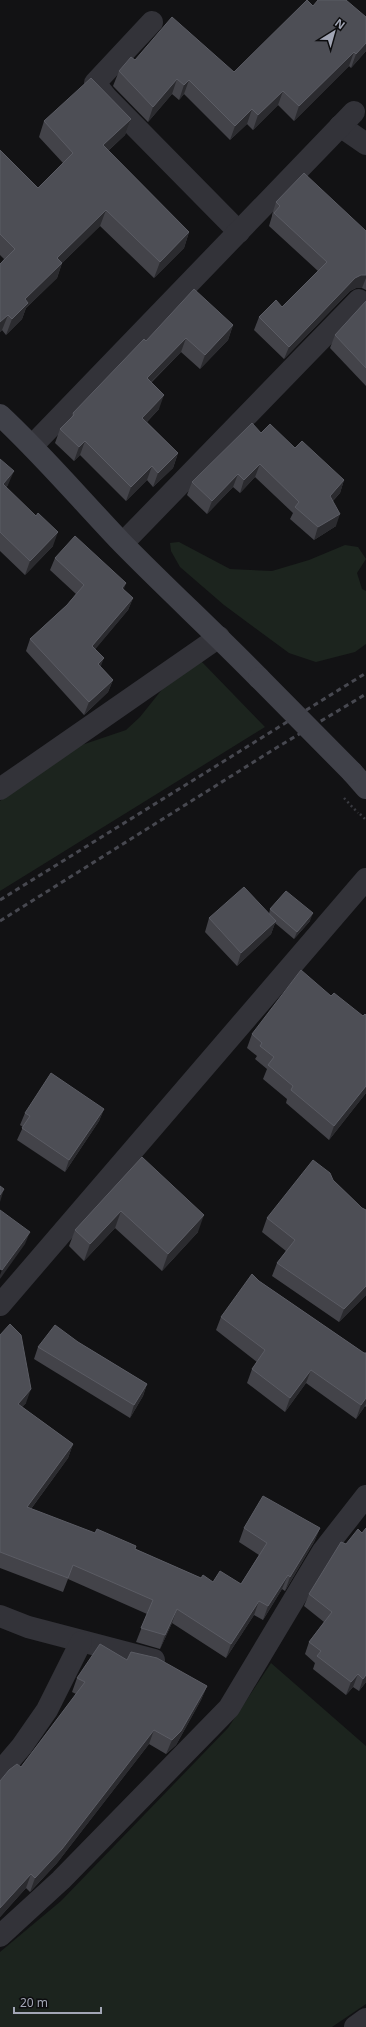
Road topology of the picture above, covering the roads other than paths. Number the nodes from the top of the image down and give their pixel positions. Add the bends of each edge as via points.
1 (152, 22) dead end
2 (366, 144) edge
3 (239, 232) junction
4 (359, 300) dead end
5 (0, 415) edge
6 (33, 445) junction
7 (123, 543) junction
8 (219, 637) junction
9 (366, 788) edge
10 (0, 789) edge
11 (366, 879) edge
12 (0, 1305) edge
13 (366, 1496) edge
14 (0, 1616) edge
15 (81, 1642) junction
16 (154, 1660) edge
17 (0, 1772) edge
18 (0, 1936) edge
19 (366, 2019) edge
20 (355, 2027) edge

1 - 3 street via 95,83
2 - 3 street via 347,119
3 - 6 street
4 - 7 street
5 - 6 street
6 - 7 street
7 - 8 street
8 - 9 street, bridge
8 - 10 street
11 - 12 street
13 - 18 street via 323,1551 229,1708 61,1880
14 - 15 street
15 - 16 street
15 - 17 street via 47,1710
19 - 20 street

